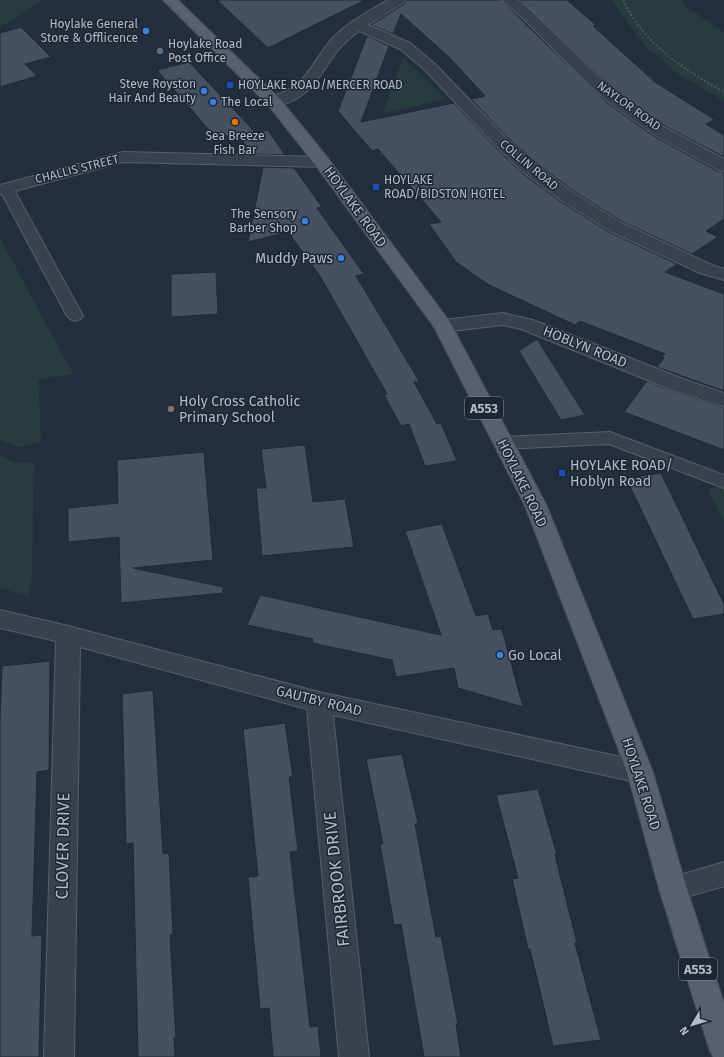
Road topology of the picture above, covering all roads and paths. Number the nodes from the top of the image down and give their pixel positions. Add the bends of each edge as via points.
1 (170, 0) edge
2 (398, 0) edge
3 (509, 0) edge
4 (623, 0) edge
5 (357, 26) junction
6 (724, 92) edge
7 (274, 102) junction
8 (322, 162) junction
9 (724, 166) edge
10 (3, 189) edge
11 (724, 275) edge
12 (75, 316) dead end
13 (442, 326) junction
14 (724, 400) edge
15 (502, 443) junction
16 (724, 482) edge
17 (0, 619) edge
18 (68, 635) junction
19 (319, 702) junction
20 (640, 772) junction
21 (724, 874) edge
22 (673, 889) junction
23 (724, 1049) edge
24 (59, 1057) edge
25 (354, 1057) edge

1 - 7 main road, HOYLAKE ROAD / A553
2 - 5 street
3 - 9 street, NAYLOR ROAD via 545,31 600,87 628,109
4 - 6 path via 627,10 648,37 670,58
5 - 7 street via 338,41 304,87 294,95
5 - 11 street, COLLIN ROAD via 405,46 430,67 502,144 568,197 616,227
7 - 8 main road, HOYLAKE ROAD / A553
8 - 10 street, CHALLIS STREET via 123,157
8 - 13 main road, HOYLAKE ROAD / A553
10 - 12 lane
13 - 14 street, HOBLYN ROAD via 503,319 526,324 679,385
13 - 15 main road, HOYLAKE ROAD / A553
15 - 16 lane via 610,438
15 - 20 main road, HOYLAKE ROAD / A553 via 536,506
17 - 18 street, GAUTBY ROAD
18 - 19 street, GAUTBY ROAD
18 - 24 street, CLOVER DRIVE
19 - 20 street, GAUTBY ROAD
19 - 25 street, FAIRBROOK DRIVE
20 - 22 main road, HOYLAKE ROAD / A553
21 - 22 street
22 - 23 main road, HOYLAKE ROAD / A553

